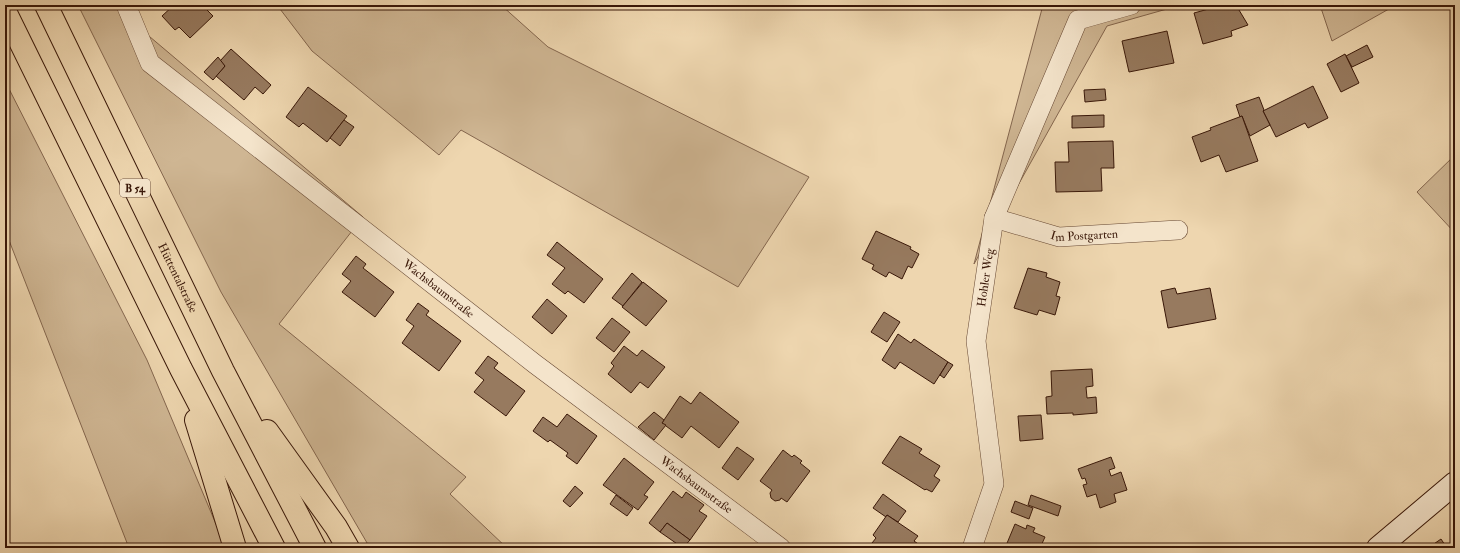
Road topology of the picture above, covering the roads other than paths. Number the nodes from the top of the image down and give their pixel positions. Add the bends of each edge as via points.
1 (46, 5) edge
2 (126, 5) edge
3 (1131, 5) edge
4 (5, 11) edge
5 (994, 218) junction
6 (1178, 230) dead end
7 (181, 369) junction
8 (223, 371) junction
9 (1455, 483) edge
10 (235, 548) edge
11 (274, 548) edge
12 (315, 548) edge
13 (348, 548) edge
14 (781, 548) edge
15 (972, 548) edge
16 (1378, 548) edge

1 - 8 highway, Hüttentalstraße / B 54
2 - 14 street, Wachsbaumstraße via 150,63 535,364
3 - 5 street, Hohler Weg via 1078,20
4 - 7 highway
5 - 6 street, Im Postgarten via 1059,237
5 - 15 street, Hohler Weg via 976,342 994,484
7 - 10 highway
7 - 11 highway
8 - 12 highway, Hüttentalstraße / B 54
8 - 13 highway via 336,527
9 - 16 street

